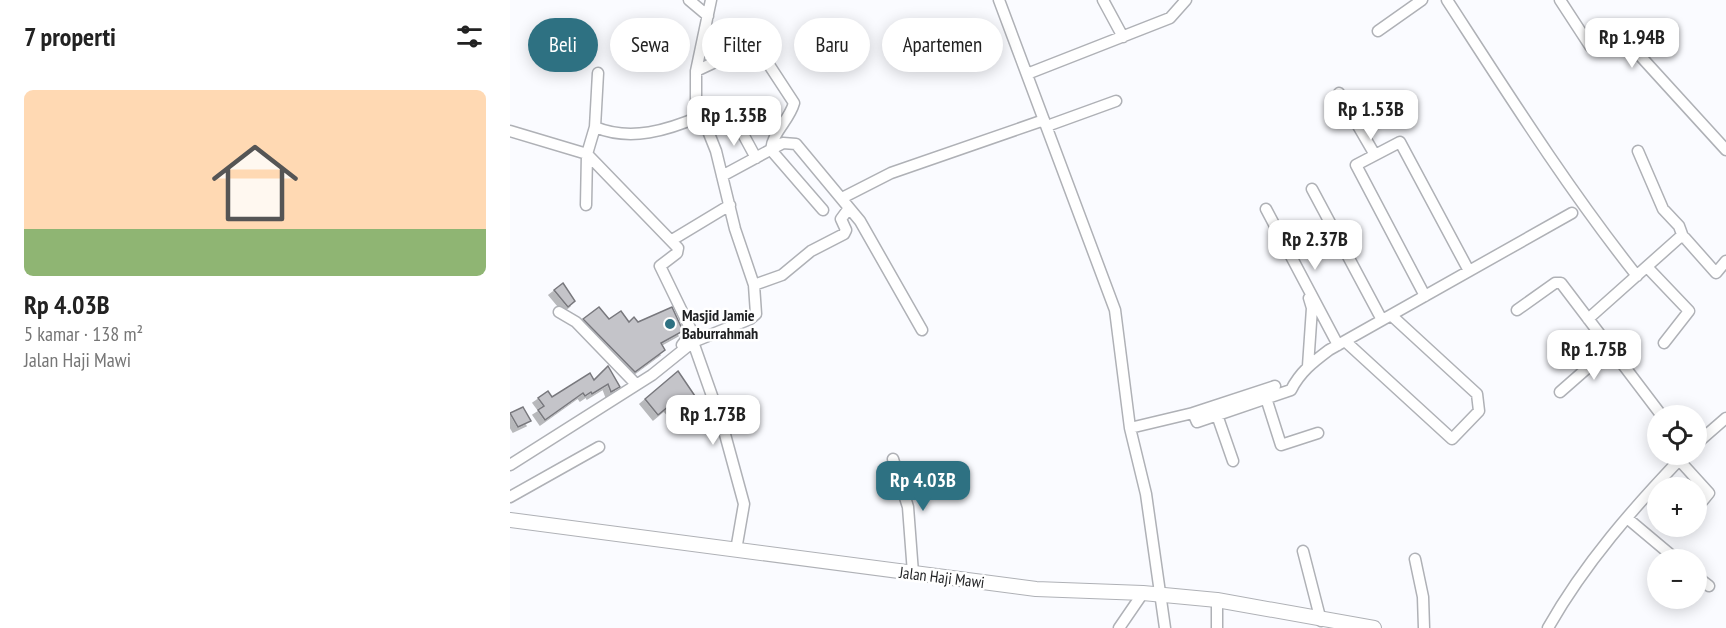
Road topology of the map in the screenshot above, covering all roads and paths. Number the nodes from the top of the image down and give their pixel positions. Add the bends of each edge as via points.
1 (689, 0) edge
2 (711, 0) edge
3 (999, 0) edge
4 (1103, 0) edge
5 (1186, 0) edge
6 (1422, 0) edge
7 (1447, 0) edge
8 (1560, 0) edge
9 (708, 16) junction
10 (1378, 30) dead end
11 (1123, 37) junction
12 (696, 72) junction
13 (598, 73) dead end
14 (1027, 74) junction
15 (1339, 93) dead end
16 (1116, 101) dead end
17 (701, 116) junction
18 (737, 123) dead end
19 (1045, 123) junction
20 (595, 127) junction
21 (510, 131) edge
22 (771, 150) junction
23 (1726, 150) edge
24 (1638, 151) dead end
25 (587, 153) junction
26 (1375, 155) junction
27 (756, 158) junction
28 (722, 176) junction
29 (1312, 189) dead end
30 (842, 198) junction
31 (586, 205) dead end
32 (730, 205) junction
33 (849, 208) junction
34 (1266, 209) dead end
35 (824, 210) dead end
36 (1572, 213) dead end
37 (1683, 237) junction
38 (672, 240) junction
39 (1726, 261) edge
40 (1648, 268) junction
41 (1469, 272) junction
42 (1638, 276) junction
43 (1305, 282) junction
44 (754, 285) junction
45 (1425, 296) junction
46 (1517, 310) dead end
47 (559, 312) dead end
48 (1387, 318) junction
49 (1588, 319) junction
50 (922, 330) dead end
51 (693, 342) junction
52 (1342, 343) junction
53 (1664, 343) dead end
54 (1609, 349) junction
55 (1308, 366) junction
56 (635, 383) junction
57 (1275, 386) dead end
58 (1560, 392) dead end
59 (1266, 398) junction
60 (1653, 405) edge
61 (1192, 413) junction
62 (1217, 415) junction
63 (1726, 418) edge
64 (1130, 428) junction
65 (1318, 433) dead end
66 (1707, 434) edge
67 (599, 447) dead end
68 (893, 459) dead end
69 (1233, 461) dead end
70 (510, 465) edge
71 (1675, 465) edge
72 (510, 497) edge
73 (1627, 518) junction
74 (510, 520) edge
75 (1664, 549) edge
76 (736, 550) junction
77 (1304, 551) dead end
78 (1415, 559) dead end
79 (913, 573) junction
80 (1143, 593) junction
81 (1160, 594) junction
82 (1217, 600) junction
83 (1321, 621) junction
84 (1119, 628) edge
85 (1165, 628) edge
86 (1217, 628) edge
87 (1374, 628) edge
88 (1424, 628) edge
89 (1548, 628) edge

1 - 9 street
2 - 9 street
3 - 14 street
4 - 11 street
5 - 11 street via 1170,18
6 - 10 street
7 - 42 street via 1521,113
8 - 23 street via 1590,46 1598,46 1614,34 1623,37
9 - 12 street
11 - 14 street
12 - 17 street via 696,101
12 - 22 street via 747,47 754,46 762,54 794,103 774,136
13 - 20 street
14 - 19 street
15 - 26 street
16 - 19 street
17 - 20 street via 645,133 626,134
17 - 28 street
18 - 27 street
19 - 30 street via 891,172
19 - 64 street via 1115,310
20 - 25 street
21 - 25 street
22 - 27 street
22 - 30 street via 783,143 796,144
22 - 35 street
24 - 37 street via 1663,209 1679,226
25 - 31 street
25 - 38 street
26 - 41 street via 1400,142
26 - 45 street via 1356,165
27 - 28 street
28 - 32 street
29 - 48 street
30 - 33 street
32 - 38 street
32 - 44 street
33 - 44 street via 841,219 844,234 811,251 782,275
33 - 50 street via 872,239
34 - 43 street
36 - 41 street
37 - 39 street via 1716,273
37 - 40 street
38 - 56 street via 679,250 660,268 692,334
40 - 42 street
40 - 53 street via 1689,311
41 - 45 street
42 - 49 street
43 - 52 street
43 - 55 street via 1312,308
44 - 51 street via 754,316
45 - 48 street
46 - 49 street via 1558,282
47 - 56 street via 576,322
48 - 52 street
48 - 52 street via 1477,394 1479,411 1452,439
49 - 54 street
51 - 56 street
51 - 76 street via 723,427 744,504
52 - 55 street
54 - 58 street
54 - 60 street
55 - 59 street via 1291,390
56 - 70 street
57 - 61 street
59 - 62 street
59 - 65 street via 1281,445
61 - 62 street via 1197,422
61 - 64 street
62 - 69 street
63 - 66 street
64 - 81 street via 1146,494
67 - 72 street
68 - 79 street via 908,507
71 - 73 street
73 - 75 street
73 - 89 street
74 - 76 street, Jalan Haji Mawi
76 - 79 street, Jalan Haji Mawi
77 - 83 street
78 - 88 street via 1424,597
79 - 80 street, Jalan Haji Mawi via 1036,589
80 - 81 street, Jalan Haji Mawi
80 - 84 street
81 - 82 street, Jalan Haji Mawi
81 - 85 street
82 - 83 street, Jalan Haji Mawi
82 - 86 street
83 - 87 street, Jalan Haji Mawi

